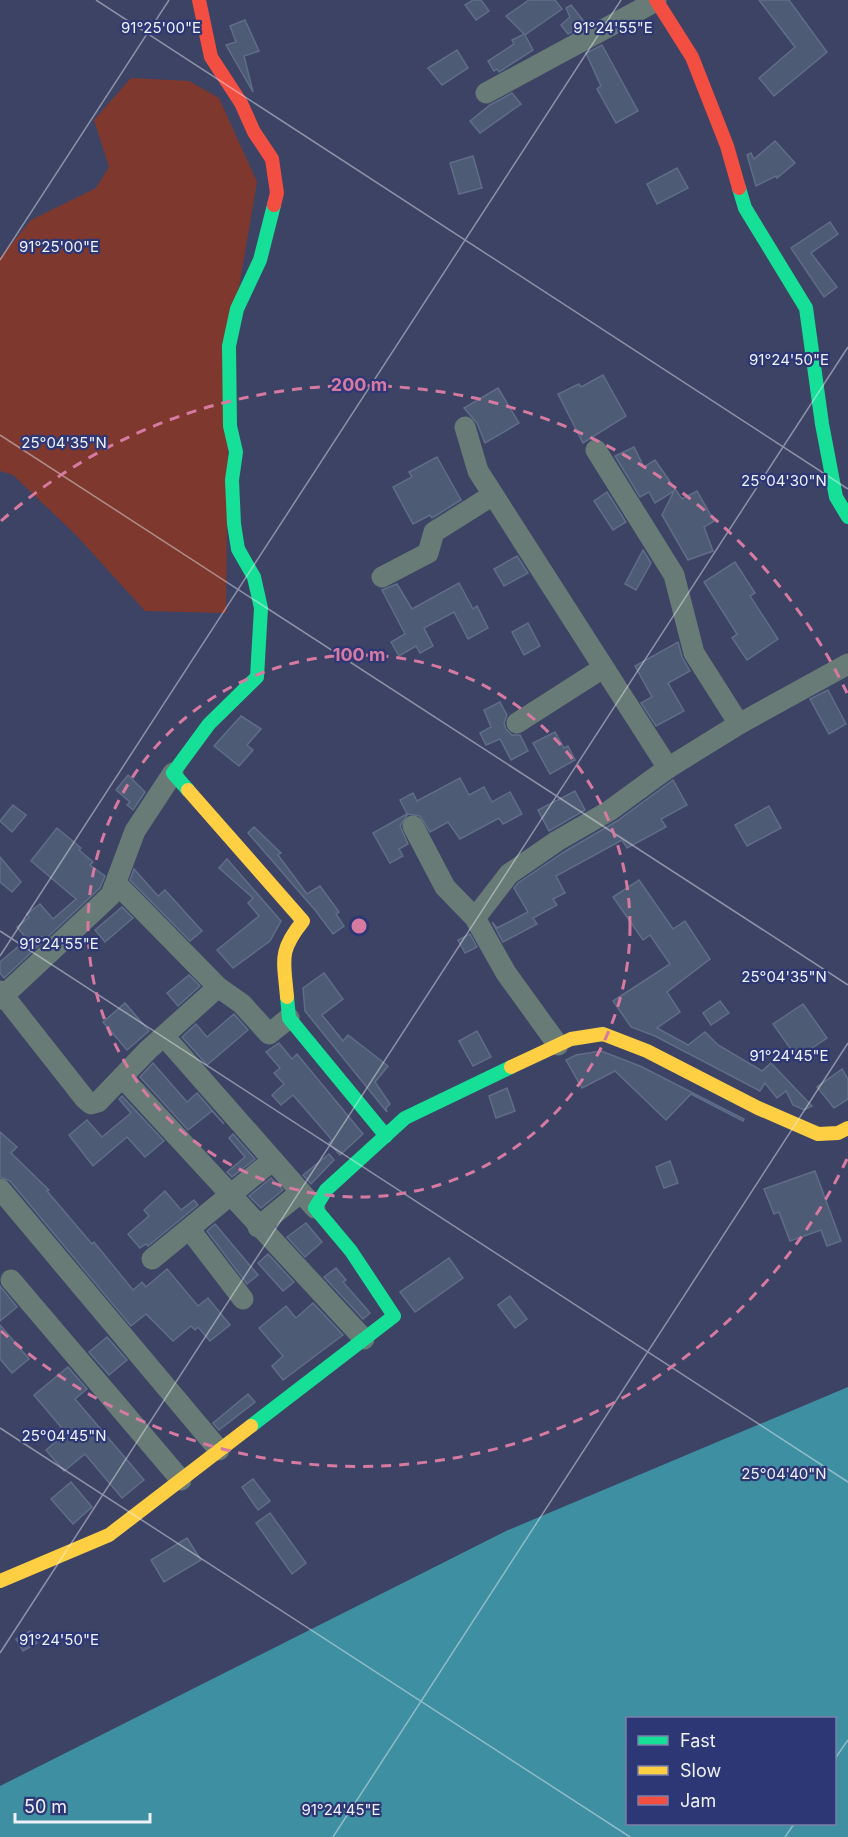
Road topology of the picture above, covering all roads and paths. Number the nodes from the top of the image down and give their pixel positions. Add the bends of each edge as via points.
1 (199, 0) edge
2 (656, 1) edge
3 (486, 93) dead end
4 (465, 427) dead end
5 (596, 450) dead end
6 (493, 495) junction
7 (848, 517) edge
8 (382, 577) dead end
9 (848, 664) edge
10 (603, 668) junction
11 (517, 723) dead end
12 (739, 724) junction
13 (668, 768) junction
14 (173, 773) junction
15 (413, 826) dead end
16 (116, 883) junction
17 (475, 918) junction
18 (218, 987) junction
19 (1, 995) edge
20 (289, 1018) junction
21 (164, 1036) junction
22 (558, 1044) junction
23 (122, 1077) junction
24 (848, 1128) edge
25 (386, 1136) junction
26 (273, 1160) junction
27 (0, 1189) edge
28 (230, 1196) junction
29 (308, 1200) junction
30 (258, 1227) junction
31 (190, 1230) junction
32 (152, 1259) dead end
33 (11, 1280) dead end
34 (243, 1299) dead end
35 (364, 1339) junction
36 (219, 1450) junction
37 (181, 1480) junction
38 (0, 1581) edge

1 - 14 street via 211,57 272,159 277,193 260,260 237,309 229,346 230,426 236,452 232,480 234,524 238,549 254,577 261,608 257,677 209,723
2 - 3 street
2 - 7 street via 692,57 745,208 806,308 836,497
4 - 6 street via 478,471
5 - 12 street via 674,575 694,653
6 - 8 street via 435,532 428,553
6 - 10 street
9 - 12 street
10 - 11 street
10 - 13 street
12 - 13 street
13 - 17 street via 609,811 509,874
14 - 16 street via 135,831
14 - 20 street via 303,921 288,939 283,953
15 - 17 street via 445,887
16 - 18 street
16 - 19 street via 111,895
17 - 22 street via 506,973
18 - 20 street via 242,1004 269,1034
18 - 21 street
19 - 23 street via 92,1104
20 - 25 street
21 - 23 street
21 - 26 street
22 - 24 street via 603,1034 647,1051 818,1134
22 - 25 street via 405,1118
23 - 28 street
25 - 29 street via 326,1190
26 - 28 street
26 - 29 street
27 - 36 street
28 - 30 street
28 - 31 street
29 - 30 street
29 - 35 street via 351,1251 394,1316
30 - 35 street
31 - 32 street
31 - 34 street
33 - 37 street
35 - 36 street
36 - 37 street
37 - 38 street via 109,1535

